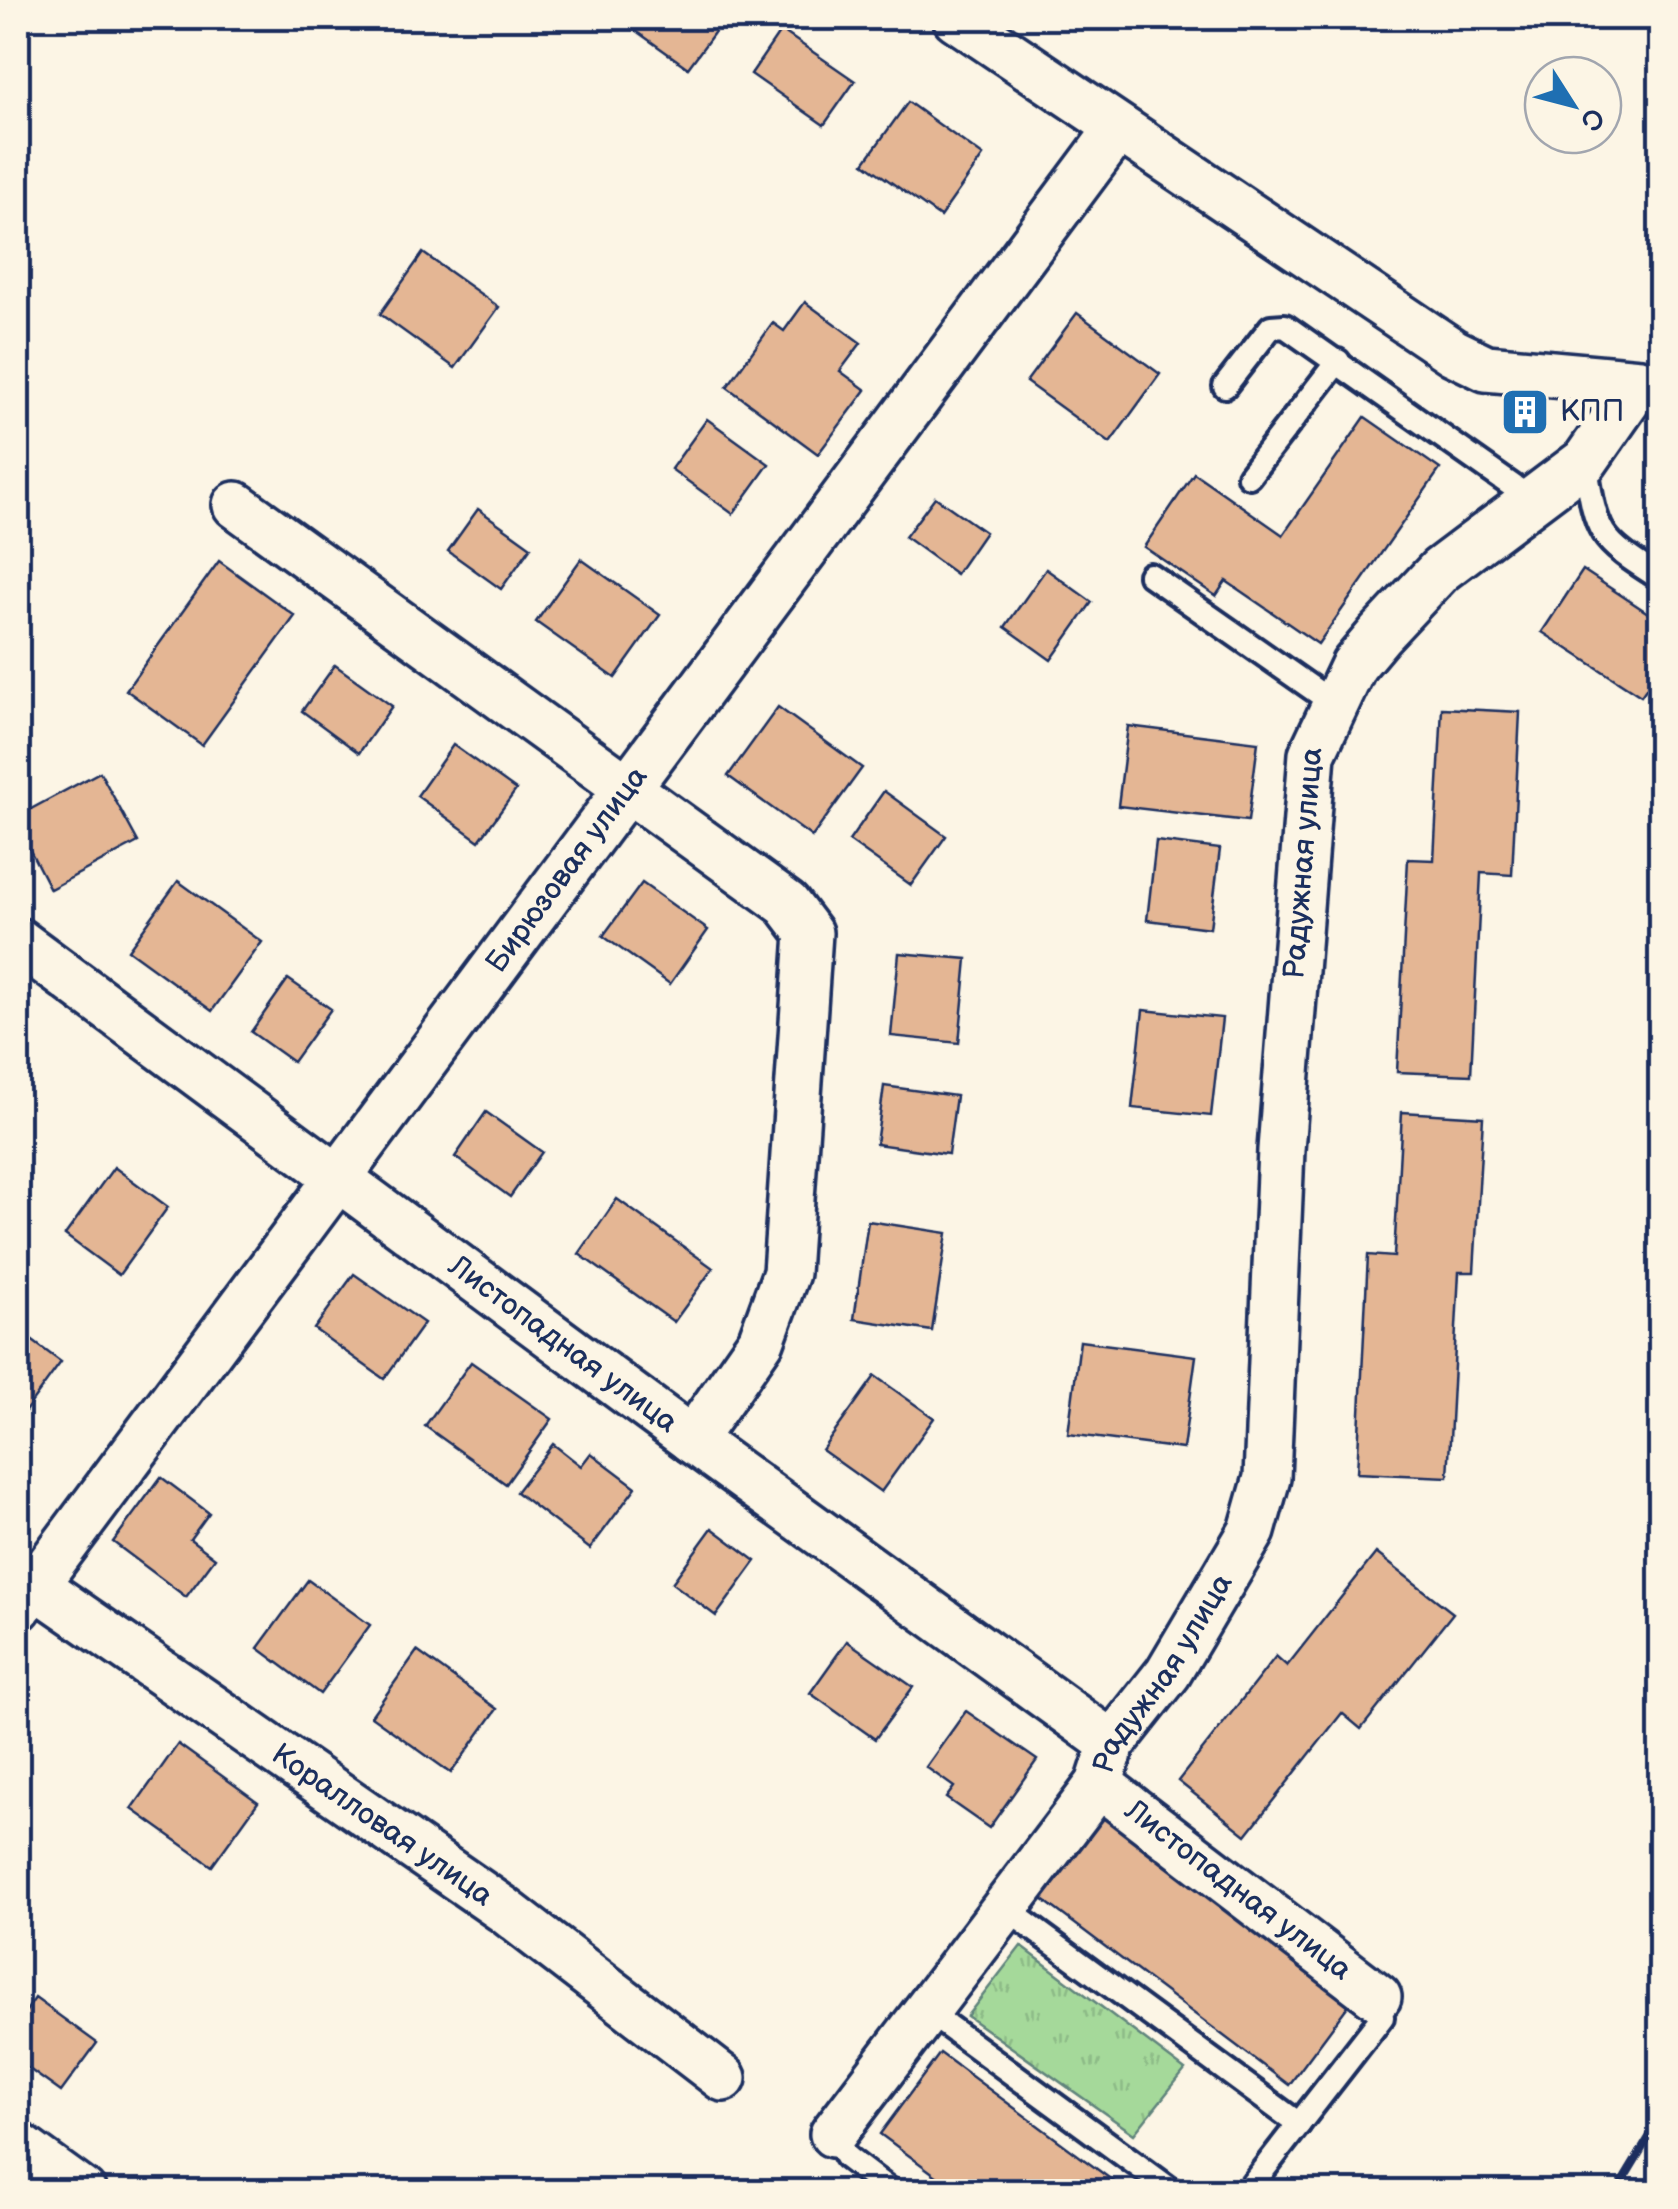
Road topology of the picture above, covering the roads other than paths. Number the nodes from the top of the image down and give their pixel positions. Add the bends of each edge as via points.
1 (956, 18) edge
2 (1117, 130) junction
3 (1338, 361) junction
4 (1650, 376) edge
5 (1225, 386) dead end
6 (1585, 462) junction
7 (1249, 476) dead end
8 (1531, 499) junction
9 (236, 505) dead end
10 (1150, 576) dead end
11 (1660, 578) edge
12 (1333, 703) junction
13 (626, 788) junction
14 (18, 941) edge
15 (338, 1179) junction
16 (692, 1440) junction
17 (26, 1596) edge
18 (1106, 1764) junction
19 (1004, 1907) junction
20 (1378, 1997) joint
21 (927, 2011) junction
22 (723, 2078) dead end
23 (1300, 2124) junction
24 (834, 2134) joint
25 (18, 2145) edge
26 (83, 2192) edge
27 (892, 2192) edge
28 (1174, 2192) edge
29 (1246, 2192) edge

1 - 2 street, Радужная улица
2 - 4 street, Радужная улица via 1486,368
2 - 13 street, Бирюзовая улица
3 - 5 lane via 1285,326 1271,327
3 - 7 lane
3 - 8 lane
4 - 6 street, Радужная улица
6 - 8 street, Радужная улица
6 - 11 lane via 1593,511 1609,546
8 - 12 street, Радужная улица via 1440,570 1354,665
9 - 13 street
10 - 12 lane
12 - 18 street, Радужная улица via 1312,754 1282,1150 1267,1478 1252,1531
13 - 15 street, Бирюзовая улица
13 - 16 street via 788,904 809,933 786,1274 761,1340
14 - 15 street, Листопадная улица
15 - 16 street, Листопадная улица
15 - 17 street, Бирюзовая улица
16 - 18 street, Листопадная улица
17 - 22 street, Коралловая улица via 503,1909
18 - 19 street, Радужная улица
18 - 20 street, Листопадная улица
19 - 21 street, Радужная улица
19 - 23 lane
20 - 23 lane via 1382,2017
21 - 24 street, Радужная улица
21 - 28 lane
23 - 29 lane
24 - 27 lane via 846,2157
25 - 26 street

